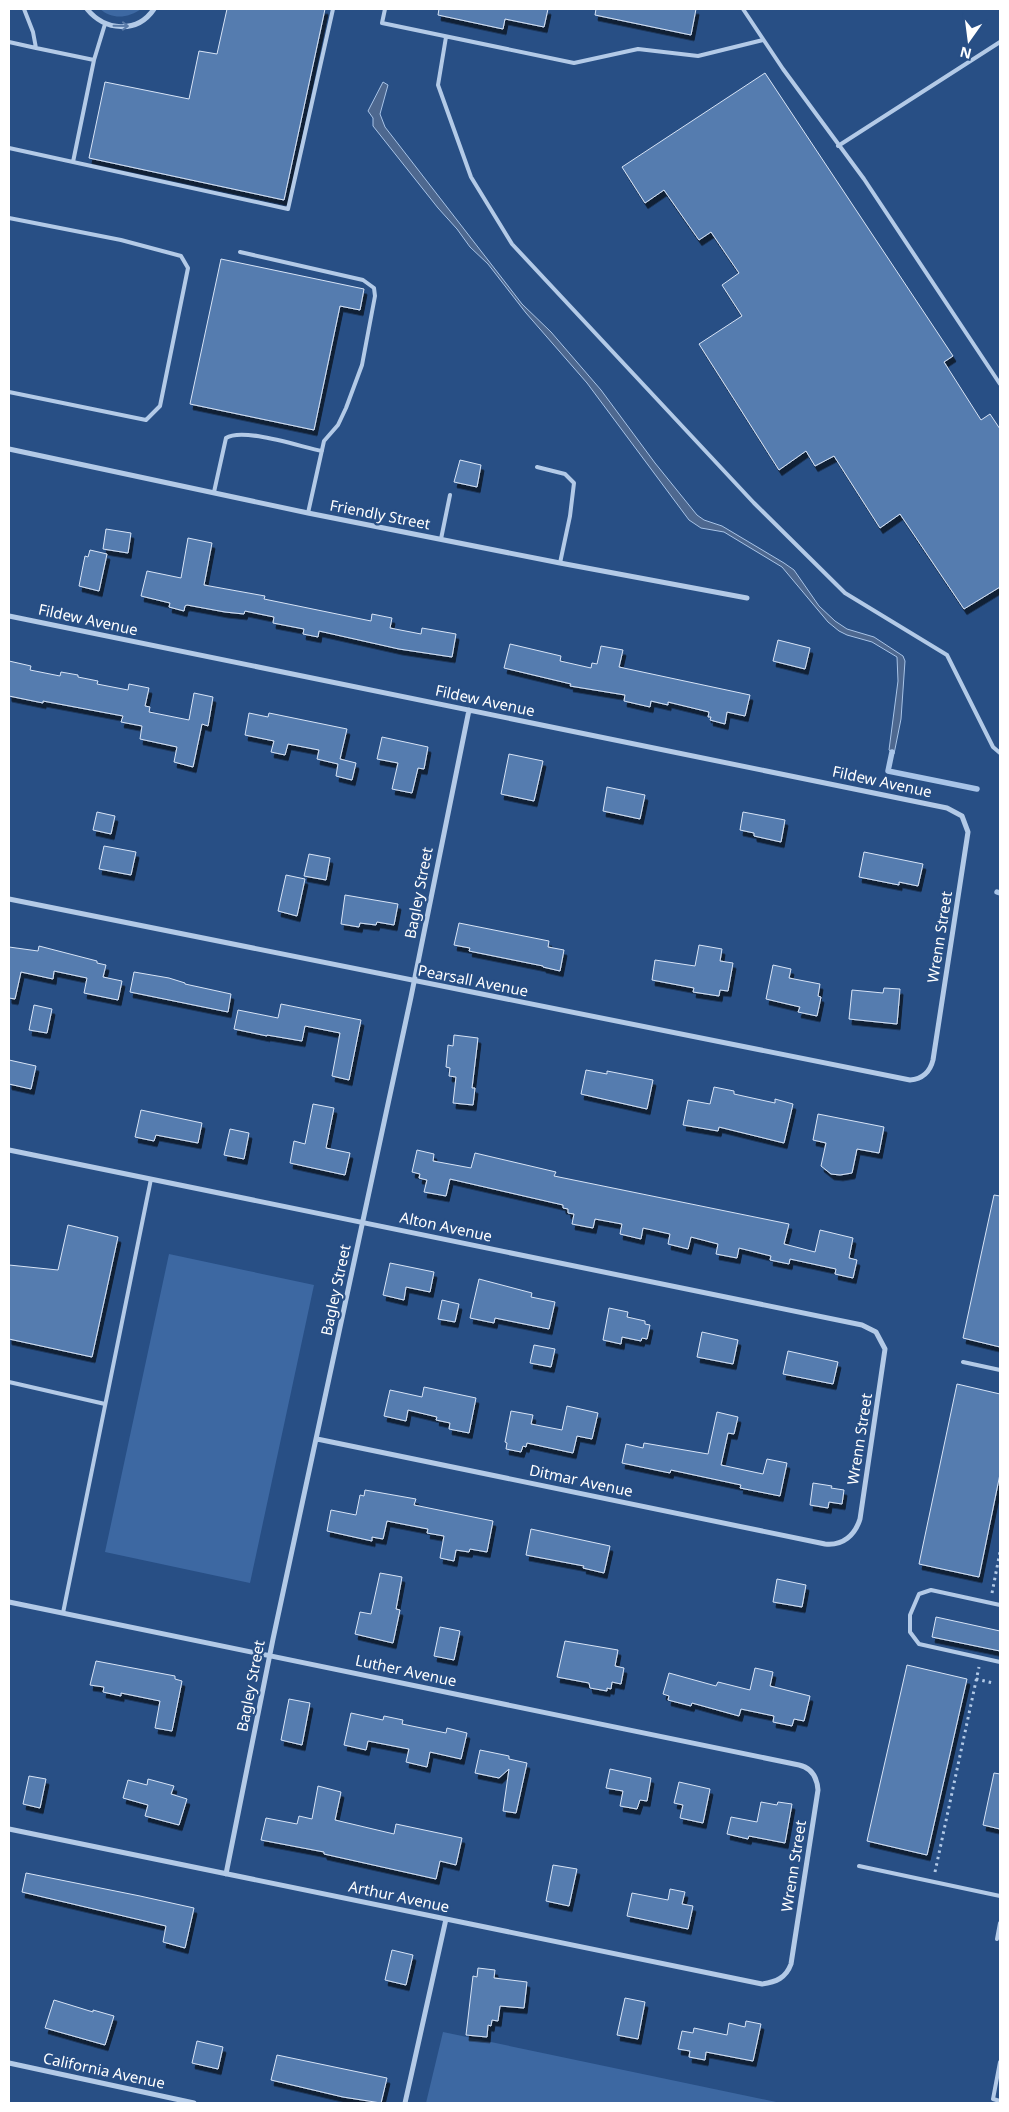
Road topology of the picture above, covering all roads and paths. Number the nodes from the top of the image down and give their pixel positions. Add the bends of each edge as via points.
1 (24, 9) edge
2 (87, 9) edge
3 (154, 9) edge
4 (333, 9) edge
5 (385, 9) edge
6 (743, 9) edge
7 (105, 24) junction
8 (446, 37) junction
9 (764, 40) junction
10 (9, 42) edge
11 (1000, 42) edge
12 (36, 48) junction
13 (94, 60) junction
14 (838, 146) junction
15 (9, 148) edge
16 (73, 162) junction
17 (9, 218) edge
18 (240, 252) dead end
19 (1000, 384) edge
20 (9, 392) edge
21 (9, 449) edge
22 (322, 451) junction
23 (537, 467) dead end
24 (214, 492) junction
25 (450, 495) dead end
26 (308, 513) junction
27 (441, 539) junction
28 (560, 563) junction
29 (747, 598) dead end
30 (9, 616) edge
31 (469, 710) junction
32 (1000, 752) edge
33 (956, 812) joint
34 (9, 899) edge
35 (414, 982) junction
36 (930, 1069) joint
37 (9, 1150) edge
38 (151, 1179) junction
39 (363, 1222) junction
40 (876, 1332) joint
41 (963, 1362) dead end
42 (1000, 1370) edge
43 (9, 1382) edge
44 (105, 1404) junction
45 (317, 1439) junction
46 (840, 1543) joint
47 (1000, 1552) edge
48 (991, 1594) dead end
49 (9, 1602) edge
50 (1000, 1605) edge
51 (62, 1614) junction
52 (269, 1656) junction
53 (1000, 1662) edge
54 (979, 1665) dead end
55 (976, 1679) junction
56 (994, 1683) dead end
57 (799, 1765) joint
58 (9, 1829) edge
59 (859, 1866) dead end
60 (935, 1873) dead end
61 (226, 1874) junction
62 (1000, 1896) edge
63 (446, 1919) junction
64 (1000, 1922) edge
65 (997, 1939) dead end
66 (783, 1977) joint
67 (1000, 2062) edge
68 (9, 2063) edge
69 (992, 2101) edge
70 (1000, 2101) edge
71 (194, 2103) edge
72 (405, 2103) edge

1 - 12 lane
2 - 7 street
7 -> 3 street via 129,26 146,18
4 - 16 lane via 288,209
5 - 8 lane via 382,24
6 - 9 lane
7 - 13 lane
8 - 9 lane via 574,63 638,49 698,56
8 - 32 lane via 438,85 471,177 512,244 754,503 844,594 947,655 993,747
9 - 14 lane
10 - 12 lane
11 - 14 lane
12 - 13 lane
13 - 16 lane
14 - 19 lane via 864,179
15 - 16 lane
17 - 20 lane via 181,256 188,268 160,406 146,420
18 - 22 lane via 363,280 374,288 362,365 346,408 338,425 324,441
21 - 24 street, Friendly Street
22 - 24 lane via 254,436 231,435 226,438
22 - 26 lane
23 - 28 lane via 565,474 574,483
24 - 26 street, Friendly Street
25 - 27 lane
26 - 27 street, Friendly Street
27 - 28 street, Friendly Street
28 - 29 street, Friendly Street
30 - 31 street, Fildew Avenue
31 - 33 street, Fildew Avenue
31 - 35 street, Bagley Street
33 - 36 street, Wrenn Street via 965,822 968,836
34 - 35 street, Pearsall Avenue
35 - 36 street, Pearsall Avenue via 905,1080 918,1079
35 - 39 street, Bagley Street
37 - 38 street, Alton Avenue
38 - 39 street, Alton Avenue
38 - 44 lane
39 - 40 street, Alton Avenue via 862,1325
39 - 45 street, Bagley Street
40 - 46 street, Wrenn Street via 885,1356 860,1518 855,1531
41 - 42 lane
43 - 44 lane
44 - 51 lane
45 - 46 street, Ditmar Avenue via 825,1544
45 - 52 street, Bagley Street
47 - 48 path
49 - 51 street, Luther Avenue
50 - 53 lane via 931,1590 919,1594 910,1614 910,1632 919,1644
51 - 52 street, Luther Avenue
52 - 57 street, Luther Avenue
52 - 61 street, Bagley Street
54 - 55 path
55 - 56 path
55 - 60 path
57 - 66 street, Wrenn Street via 814,1774 818,1790 791,1964
58 - 61 street, Arthur Avenue
59 - 62 lane
61 - 63 street, Arthur Avenue
63 - 66 street, Arthur Avenue via 756,1983 769,1983
63 - 72 street
64 - 65 lane
67 - 69 lane
68 - 71 street, California Avenue
69 - 70 lane

